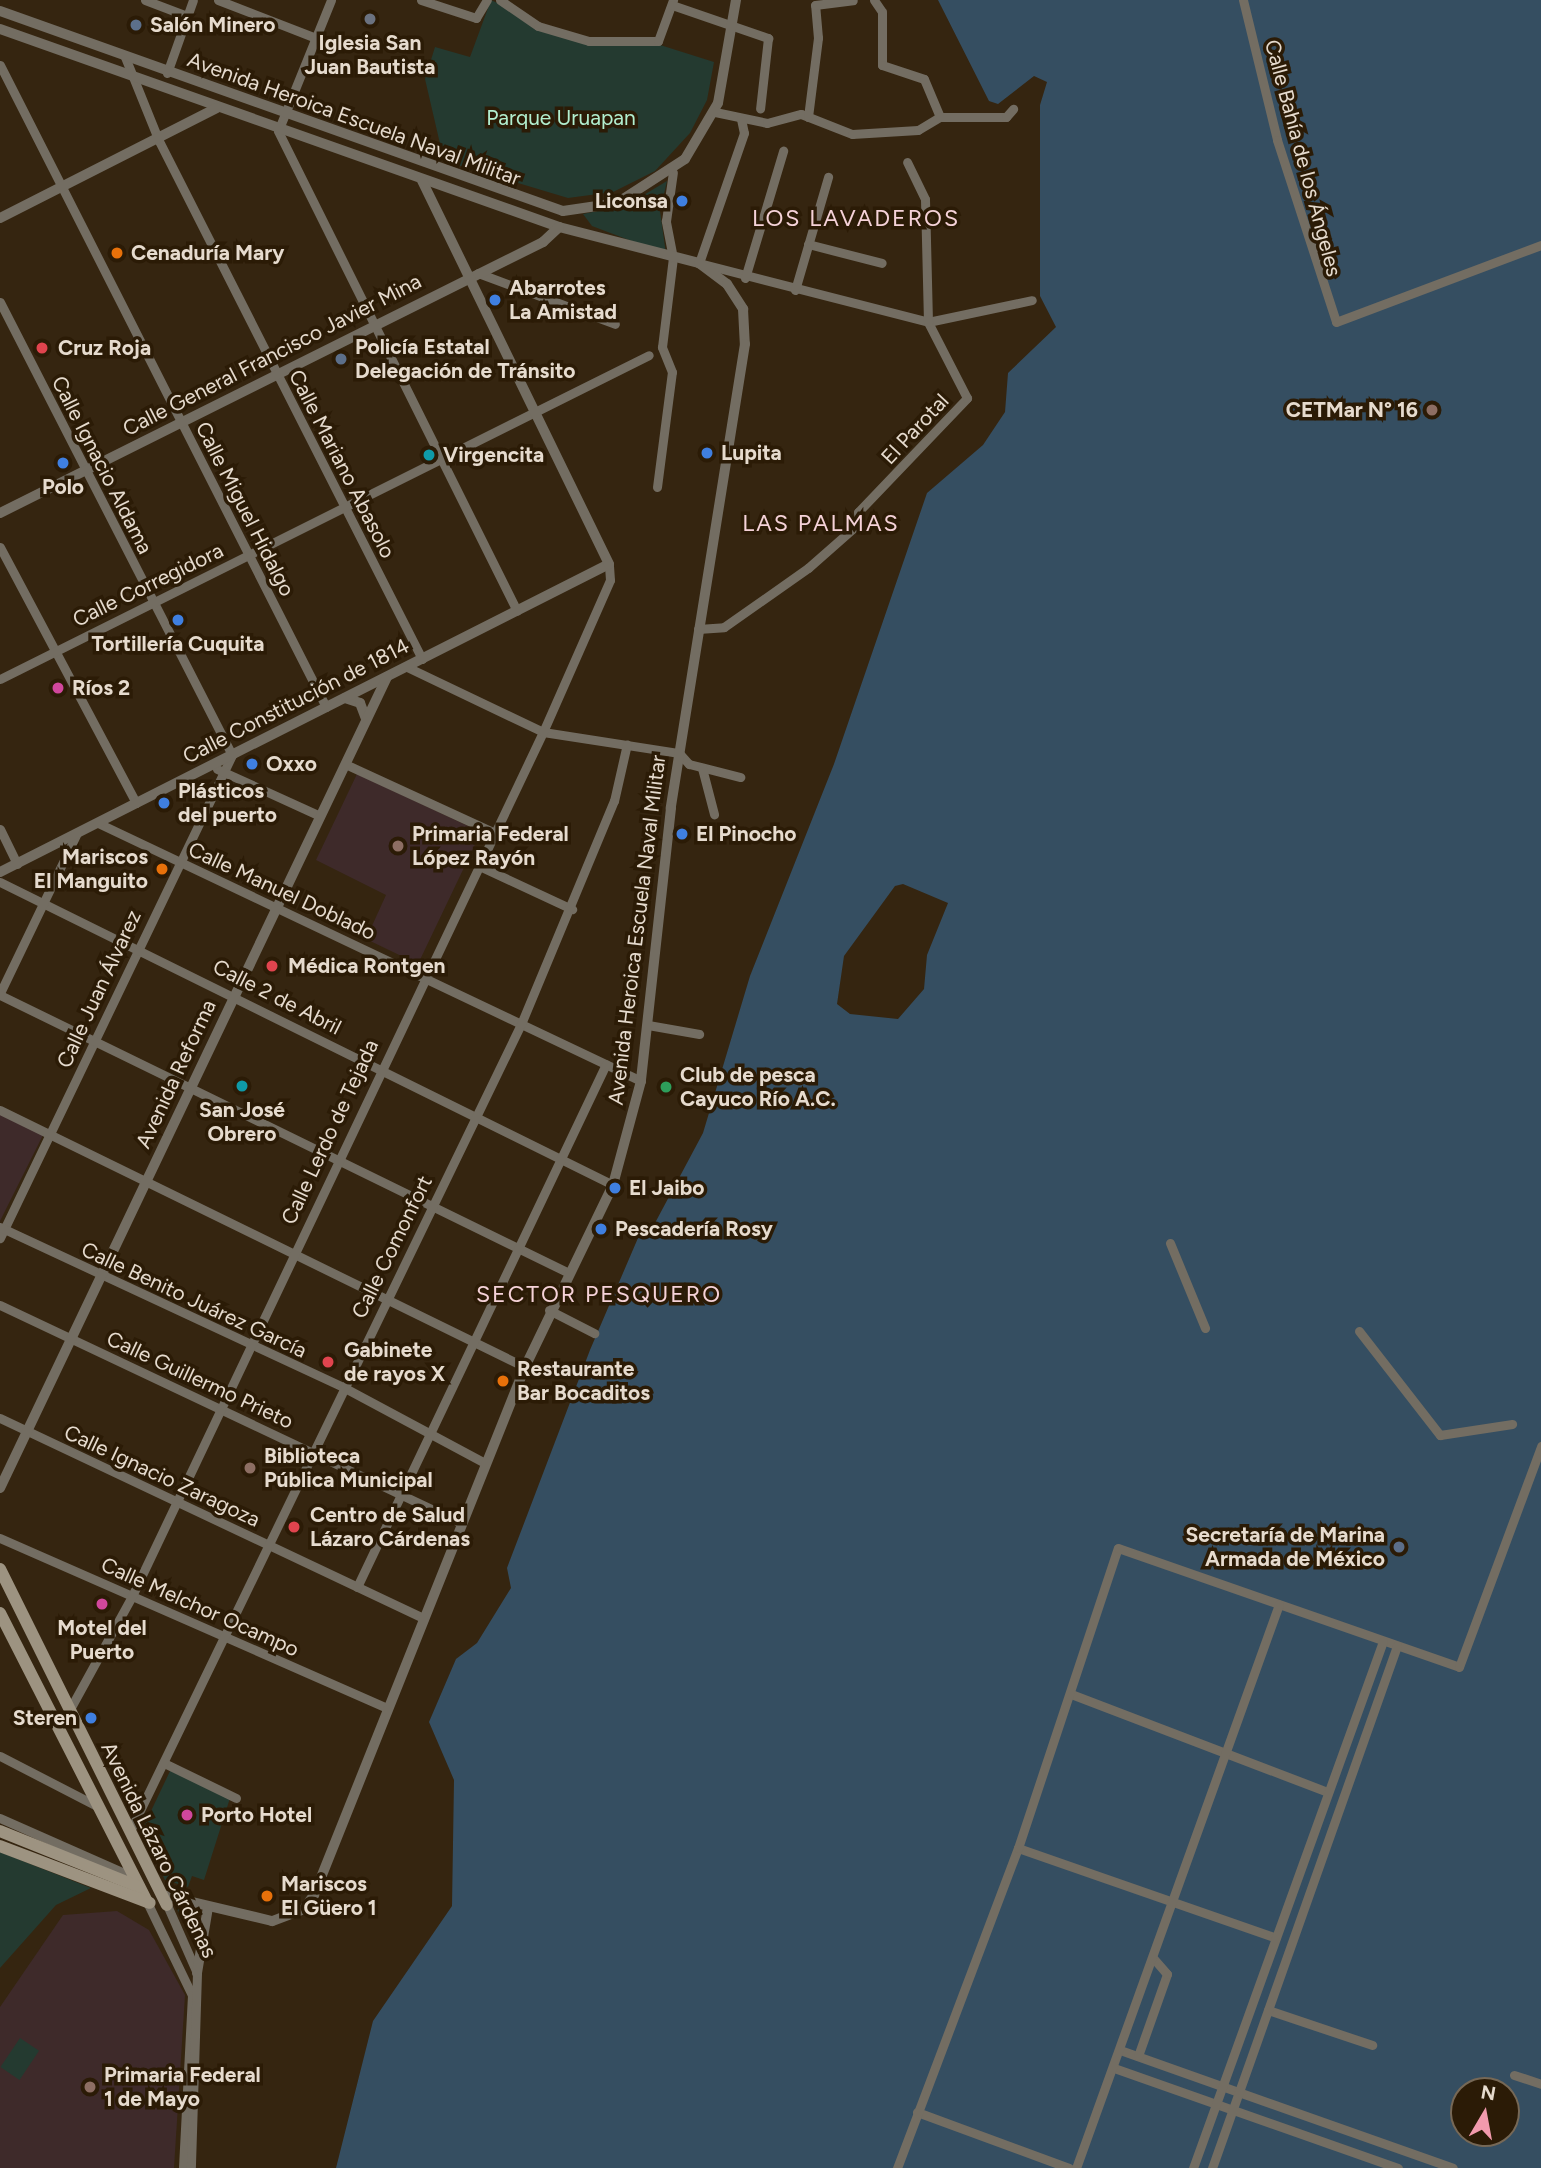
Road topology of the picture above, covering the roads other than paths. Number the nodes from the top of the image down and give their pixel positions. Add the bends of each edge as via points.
1 (145, 0) edge
2 (193, 0) edge
3 (218, 0) edge
4 (331, 0) edge
5 (421, 0) edge
6 (487, 0) edge
7 (500, 0) edge
8 (736, 0) edge
9 (853, 0) edge
10 (874, 0) edge
11 (1243, 0) edge
12 (673, 3) edge
13 (0, 11) edge
14 (187, 16) junction
15 (733, 27) junction
16 (0, 29) edge
17 (316, 38) junction
18 (125, 57) junction
19 (0, 65) edge
20 (167, 73) junction
21 (130, 77) junction
22 (217, 108) junction
23 (761, 109) dead end
24 (1013, 109) dead end
25 (715, 112) junction
26 (283, 115) junction
27 (808, 117) junction
28 (940, 117) junction
29 (741, 118) junction
30 (278, 131) junction
31 (159, 141) junction
32 (783, 151) dead end
33 (907, 162) dead end
34 (673, 172) junction
35 (828, 177) dead end
36 (422, 181) junction
37 (61, 189) junction
38 (563, 211) junction
39 (0, 218) edge
40 (559, 227) junction
41 (808, 244) junction
42 (1541, 245) edge
43 (673, 258) junction
44 (699, 262) junction
45 (882, 263) dead end
46 (473, 275) junction
47 (745, 278) junction
48 (795, 290) junction
49 (1032, 300) dead end
50 (0, 302) edge
51 (929, 322) junction
52 (615, 324) dead end
53 (375, 326) junction
54 (649, 355) dead end
55 (278, 374) junction
56 (536, 410) junction
57 (182, 422) junction
58 (440, 458) junction
59 (86, 471) junction
60 (657, 487) dead end
61 (342, 506) junction
62 (0, 513) edge
63 (0, 547) edge
64 (248, 555) junction
65 (609, 564) junction
66 (152, 602) junction
67 (517, 611) junction
68 (698, 629) junction
69 (55, 651) junction
70 (422, 659) junction
71 (407, 667) junction
72 (387, 677) junction
73 (0, 678) edge
74 (339, 701) junction
75 (326, 708) junction
76 (366, 719) junction
77 (543, 732) junction
78 (627, 744) junction
79 (679, 753) junction
80 (232, 755) junction
81 (345, 764) junction
82 (209, 767) junction
83 (702, 768) junction
84 (221, 771) junction
85 (740, 777) dead end
86 (136, 803) junction
87 (714, 814) dead end
88 (320, 816) junction
89 (98, 823) junction
90 (0, 829) edge
91 (494, 832) junction
92 (77, 833) junction
93 (178, 861) junction
94 (17, 864) junction
95 (477, 865) junction
96 (0, 872) edge
97 (0, 881) edge
98 (45, 900) junction
99 (276, 908) junction
100 (572, 909) junction
101 (138, 947) junction
102 (424, 977) junction
103 (0, 994) edge
104 (234, 995) junction
105 (521, 1024) junction
106 (648, 1024) junction
107 (699, 1034) dead end
108 (93, 1040) junction
109 (606, 1064) junction
110 (378, 1068) junction
111 (642, 1080) junction
112 (191, 1088) junction
113 (0, 1110) edge
114 (475, 1116) junction
115 (49, 1134) junction
116 (337, 1159) junction
117 (560, 1159) junction
118 (146, 1182) junction
119 (613, 1185) junction
120 (433, 1206) junction
121 (1, 1232) edge
122 (1170, 1243) dead end
123 (518, 1248) junction
124 (293, 1253) junction
125 (567, 1272) junction
126 (101, 1277) junction
127 (386, 1299) junction
128 (0, 1305) edge
129 (549, 1310) junction
130 (1205, 1328) dead end
131 (1359, 1331) dead end
132 (594, 1333) dead end
133 (71, 1339) junction
134 (473, 1341) junction
135 (250, 1345) junction
136 (525, 1367) junction
137 (343, 1387) junction
138 (218, 1408) junction
139 (0, 1419) edge
140 (1513, 1424) dead end
141 (27, 1431) junction
142 (429, 1435) junction
143 (1541, 1446) edge
144 (312, 1453) junction
145 (485, 1464) junction
146 (0, 1488) edge
147 (400, 1494) junction
148 (176, 1502) junction
149 (461, 1523) junction
150 (0, 1538) edge
151 (268, 1545) junction
152 (0, 1569) edge
153 (356, 1587) junction
154 (132, 1596) junction
155 (1279, 1604) junction
156 (0, 1613) edge
157 (424, 1618) junction
158 (224, 1636) junction
159 (1383, 1641) junction
160 (1398, 1646) junction
161 (1071, 1694) junction
162 (387, 1708) junction
163 (70, 1709) junction
164 (77, 1725) junction
165 (61, 1733) junction
166 (1226, 1753) junction
167 (0, 1756) edge
168 (164, 1763) junction
169 (1328, 1792) junction
170 (236, 1798) dead end
171 (97, 1806) junction
172 (0, 1818) edge
173 (0, 1831) edge
174 (130, 1831) junction
175 (0, 1846) edge
176 (1018, 1848) junction
177 (135, 1881) junction
178 (169, 1900) junction
179 (147, 1902) junction
180 (1172, 1903) junction
181 (208, 1907) junction
182 (1276, 1938) junction
183 (1153, 1958) junction
184 (197, 1973) junction
185 (1268, 2010) junction
186 (1371, 2045) dead end
187 (1120, 2050) junction
188 (1138, 2056) junction
189 (1114, 2068) junction
190 (1514, 2075) dead end
191 (1541, 2084) edge
192 (1223, 2087) junction
193 (1239, 2092) junction
194 (1216, 2105) junction
195 (1232, 2111) junction
196 (917, 2112) junction
197 (183, 2168) edge
198 (191, 2168) edge
199 (897, 2168) edge
200 (1069, 2168) edge
201 (1076, 2168) edge
202 (1193, 2168) edge
203 (1212, 2168) edge
204 (1398, 2168) edge
205 (1453, 2168) edge

1 - 14 street
2 - 14 street
3 - 17 street
4 - 17 street
5 - 6 street via 480,16
7 - 12 street via 538,26 589,41 658,41
8 - 15 street
9 - 27 street via 814,5 818,38
10 - 28 street via 882,12 882,65 924,79
11 - 42 street, Calle Bahía de los Ángeles via 1277,140 1336,322
12 - 15 street
13 - 18 street, Avenida Heroica Escuela Naval Militar
14 - 20 street
15 - 23 street via 771,43
15 - 25 street
16 - 21 street, Avenida Heroica Escuela Naval Militar
17 - 26 street
18 - 20 street, Avenida Heroica Escuela Naval Militar
18 - 21 street, Calle Mariano Abasolo
19 - 37 street, Calle Miguel Hidalgo
20 - 26 street, Avenida Heroica Escuela Naval Militar
21 - 22 street, Avenida Heroica Escuela Naval Militar
21 - 31 street, Calle Mariano Abasolo
22 - 30 street, Avenida Heroica Escuela Naval Militar
22 - 31 street
24 - 28 street via 1006,117
25 - 29 street
25 - 34 street
26 - 30 street
26 - 38 street, Avenida Heroica Escuela Naval Militar
27 - 28 street via 852,134 918,130
27 - 29 street via 767,123
29 - 44 street via 744,133
30 - 36 street, Avenida Heroica Escuela Naval Militar
30 - 53 street
31 - 37 street
31 - 55 street, Calle Mariano Abasolo
32 - 47 street
33 - 51 street, El Parotal via 925,199
34 - 38 street via 617,202
34 - 43 street via 666,221
35 - 41 street
36 - 40 street, Avenida Heroica Escuela Naval Militar
36 - 46 street
37 - 39 street
37 - 57 street, Calle Miguel Hidalgo
38 - 40 street
40 - 43 street, Avenida Heroica Escuela Naval Militar
40 - 46 street, Calle General Francisco Javier Mina via 543,242
41 - 45 street
41 - 48 street
43 - 44 street, Avenida Heroica Escuela Naval Militar
43 - 60 street via 662,347 672,372
44 - 47 street
44 - 68 street, Avenida Heroica Escuela Naval Militar via 727,284 743,309 745,344
46 - 52 street
46 - 53 street, Calle General Francisco Javier Mina
46 - 56 street
47 - 48 street
48 - 51 street
49 - 51 street
50 - 59 street, Calle Ignacio Aldama
51 - 68 street, El Parotal via 967,398 858,512 859,523 807,568 724,627
53 - 55 street, Calle General Francisco Javier Mina
53 - 58 street
54 - 56 street, Calle Corregidora
55 - 57 street, Calle General Francisco Javier Mina
55 - 61 street, Calle Mariano Abasolo
56 - 58 street, Calle Corregidora
56 - 65 street
57 - 59 street, Calle General Francisco Javier Mina
57 - 64 street, Calle Miguel Hidalgo
58 - 61 street, Calle Corregidora
58 - 67 street
59 - 62 street, Calle General Francisco Javier Mina
59 - 66 street, Calle Ignacio Aldama
61 - 64 street, Calle Corregidora
61 - 70 street, Calle Mariano Abasolo
63 - 69 street
64 - 66 street, Calle Corregidora
64 - 75 street, Calle Miguel Hidalgo
65 - 67 street, Calle Constitución de 1814
65 - 77 street, Calle Lerdo de Tejada via 610,580
66 - 69 street, Calle Corregidora
66 - 80 street, Calle Ignacio Aldama
67 - 70 street, Calle Constitución de 1814
68 - 79 street, Avenida Heroica Escuela Naval Militar
69 - 73 street, Calle Corregidora
69 - 86 street
70 - 71 street, Calle Constitución de 1814
71 - 72 street, Calle Constitución de 1814
71 - 77 street
72 - 74 street, Calle Constitución de 1814
72 - 76 street, Avenida Reforma
74 - 75 street, Calle Constitución de 1814
74 - 76 street via 355,699
75 - 80 street, Calle Constitución de 1814
76 - 81 street, Avenida Reforma
77 - 78 street
77 - 91 street, Calle Lerdo de Tejada
78 - 79 street
78 - 100 street, Calle Comonfort via 614,801
79 - 83 street
79 - 106 street, Avenida Heroica Escuela Naval Militar
80 - 82 street, Calle Constitución de 1814
80 - 84 street, Calle Juan Álvarez
81 - 88 street, Avenida Reforma
81 - 91 street
82 - 84 street
82 - 86 street, Calle Constitución de 1814
83 - 85 street
83 - 87 street
84 - 88 street
84 - 93 street, Calle Juan Álvarez
86 - 89 street, Calle Constitución de 1814
88 - 99 street, Avenida Reforma
89 - 92 street, Calle Constitución de 1814
89 - 93 street, Calle Manuel Doblado
90 - 94 street
91 - 95 street, Calle Lerdo de Tejada
92 - 94 street, Calle Constitución de 1814
92 - 98 street
93 - 99 street, Calle Manuel Doblado
93 - 101 street, Calle Juan Álvarez
94 - 96 street, Calle Constitución de 1814
95 - 100 street
95 - 102 street, Calle Lerdo de Tejada
97 - 98 street, Calle 2 de Abril
98 - 101 street, Calle 2 de Abril
98 - 103 street
99 - 102 street, Calle Manuel Doblado
99 - 104 street, Avenida Reforma
100 - 105 street, Calle Comonfort
101 - 104 street, Calle 2 de Abril
101 - 108 street, Calle Juan Álvarez
102 - 105 street, Calle Manuel Doblado
102 - 110 street, Calle Lerdo de Tejada
103 - 108 street
104 - 110 street, Calle 2 de Abril
104 - 112 street, Avenida Reforma
105 - 109 street, Calle Manuel Doblado
105 - 114 street, Calle Comonfort
106 - 107 street
106 - 111 street, Avenida Heroica Escuela Naval Militar
108 - 112 street
108 - 115 street, Calle Juan Álvarez
109 - 111 street, Calle Manuel Doblado
109 - 117 street
110 - 114 street, Calle 2 de Abril
110 - 116 street, Calle Lerdo de Tejada
111 - 119 street, Avenida Heroica Escuela Naval Militar
112 - 116 street
112 - 118 street, Avenida Reforma
113 - 115 street
114 - 117 street, Calle 2 de Abril
114 - 120 street, Calle Comonfort
115 - 118 street
115 - 121 street, Calle Juan Álvarez
116 - 120 street
116 - 124 street, Calle Lerdo de Tejada
117 - 119 street, Calle 2 de Abril
117 - 123 street
118 - 124 street
118 - 126 street, Avenida Reforma
119 - 125 street, Avenida Heroica Escuela Naval Militar
120 - 123 street
120 - 127 street, Calle Comonfort
121 - 126 street, Calle Benito Juárez García
122 - 130 street
123 - 125 street
123 - 134 street
124 - 127 street
124 - 135 street, Calle Lerdo de Tejada
125 - 129 street, Avenida Heroica Escuela Naval Militar
126 - 133 street, Avenida Reforma
126 - 135 street, Calle Benito Juárez García
127 - 134 street
127 - 137 street, Calle Comonfort
128 - 133 street, Calle Guillermo Prieto
129 - 132 street
129 - 136 street, Avenida Heroica Escuela Naval Militar
131 - 140 street via 1440,1435
133 - 138 street, Calle Guillermo Prieto
133 - 141 street, Avenida Reforma
134 - 136 street
134 - 142 street
135 - 137 street, Calle Benito Juárez García
135 - 138 street, Calle Lerdo de Tejada
136 - 145 street, Avenida Heroica Escuela Naval Militar
137 - 142 street, Calle Benito Juárez García
137 - 144 street, Calle Comonfort
138 - 144 street, Calle Guillermo Prieto
138 - 148 street, Calle Lerdo de Tejada
139 - 141 street, Calle Ignacio Zaragoza
141 - 146 street, Avenida Reforma
141 - 148 street, Calle Ignacio Zaragoza
142 - 145 street, Calle Benito Juárez García
142 - 147 street
143 - 160 street via 1459,1667
144 - 147 street, Calle Guillermo Prieto
144 - 151 street, Calle Comonfort
145 - 149 street, Avenida Heroica Escuela Naval Militar
147 - 149 street, Calle Guillermo Prieto
147 - 153 street
148 - 151 street, Calle Ignacio Zaragoza
148 - 154 street, Calle Lerdo de Tejada
149 - 157 street, Avenida Heroica Escuela Naval Militar
150 - 154 street, Calle Melchor Ocampo
151 - 153 street, Calle Ignacio Zaragoza
151 - 158 street, Calle Comonfort
152 - 163 main road, Avenida Lázaro Cárdenas
153 - 157 street, Calle Ignacio Zaragoza
154 - 158 street, Calle Melchor Ocampo
154 - 163 street, Calle Lerdo de Tejada
155 - 159 street
155 - 161 street via 1118,1548
155 - 166 street
156 - 165 main road, Avenida Lázaro Cárdenas
157 - 162 street, Avenida Heroica Escuela Naval Militar
158 - 162 street, Calle Melchor Ocampo
158 - 168 street, Calle Comonfort
159 - 160 street
159 - 169 street
160 - 185 street
161 - 166 street
161 - 176 street
162 - 181 street, Avenida Heroica Escuela Naval Militar via 304,1909 272,1921
163 - 164 main road, Avenida Lázaro Cárdenas
164 - 165 main road
164 - 174 main road, Avenida Lázaro Cárdenas
165 - 171 main road, Avenida Lázaro Cárdenas
166 - 169 street
166 - 180 street
167 - 171 street
168 - 170 street
168 - 174 street, Calle Comonfort
169 - 182 street
171 - 177 main road, Avenida Lázaro Cárdenas
172 - 177 street
173 - 177 main road
174 - 178 main road, Avenida Lázaro Cárdenas
175 - 179 main road
176 - 180 street
176 - 196 street
177 - 178 main road
177 - 179 main road, Avenida Lázaro Cárdenas
178 - 179 main road
178 - 181 street, Avenida Heroica Escuela Naval Militar
178 - 184 street, Avenida Lázaro Cárdenas
179 - 197 street, Avenida Lázaro Cárdenas via 192,1994
180 - 182 street
180 - 183 street
181 - 184 street
182 - 192 street
183 - 187 street
183 - 188 street via 1167,1974
184 - 198 street, Avenida Lázaro Cárdenas
185 - 186 street
185 - 193 street
187 - 188 street
187 - 189 street
188 - 192 street
189 - 194 street
189 - 201 street
190 - 191 street
192 - 193 street
192 - 194 street
193 - 195 street
193 - 205 street
194 - 195 street
194 - 202 street
195 - 203 street
195 - 204 street
196 - 199 street
196 - 200 street

